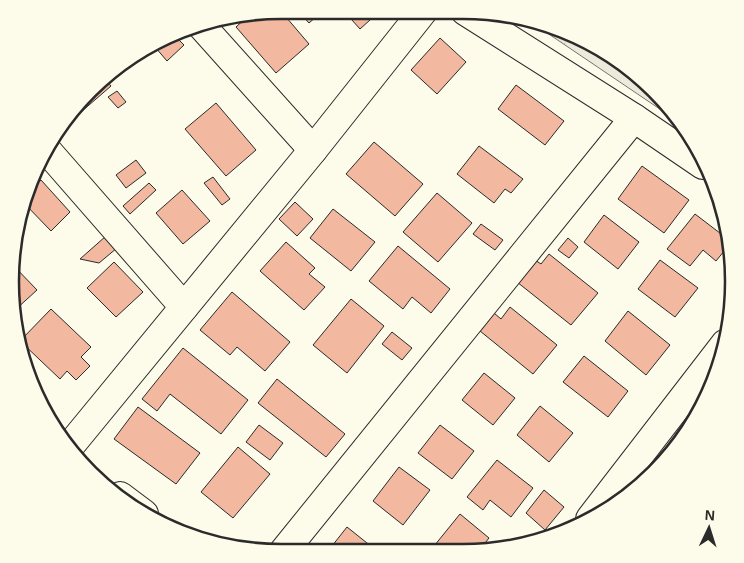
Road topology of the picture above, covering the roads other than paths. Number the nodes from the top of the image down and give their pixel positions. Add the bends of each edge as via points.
1 (417, 19) edge
2 (479, 19) edge
3 (206, 30) edge
4 (634, 118) junction
5 (313, 150) junction
6 (51, 155) edge
7 (696, 161) edge
8 (184, 307) junction
9 (713, 360) edge
10 (74, 442) edge
11 (601, 504) edge
12 (290, 544) edge

1 - 5 street
2 - 4 street
3 - 5 street
4 - 7 street
4 - 12 street
5 - 8 street
6 - 8 street
8 - 10 street
9 - 11 street

